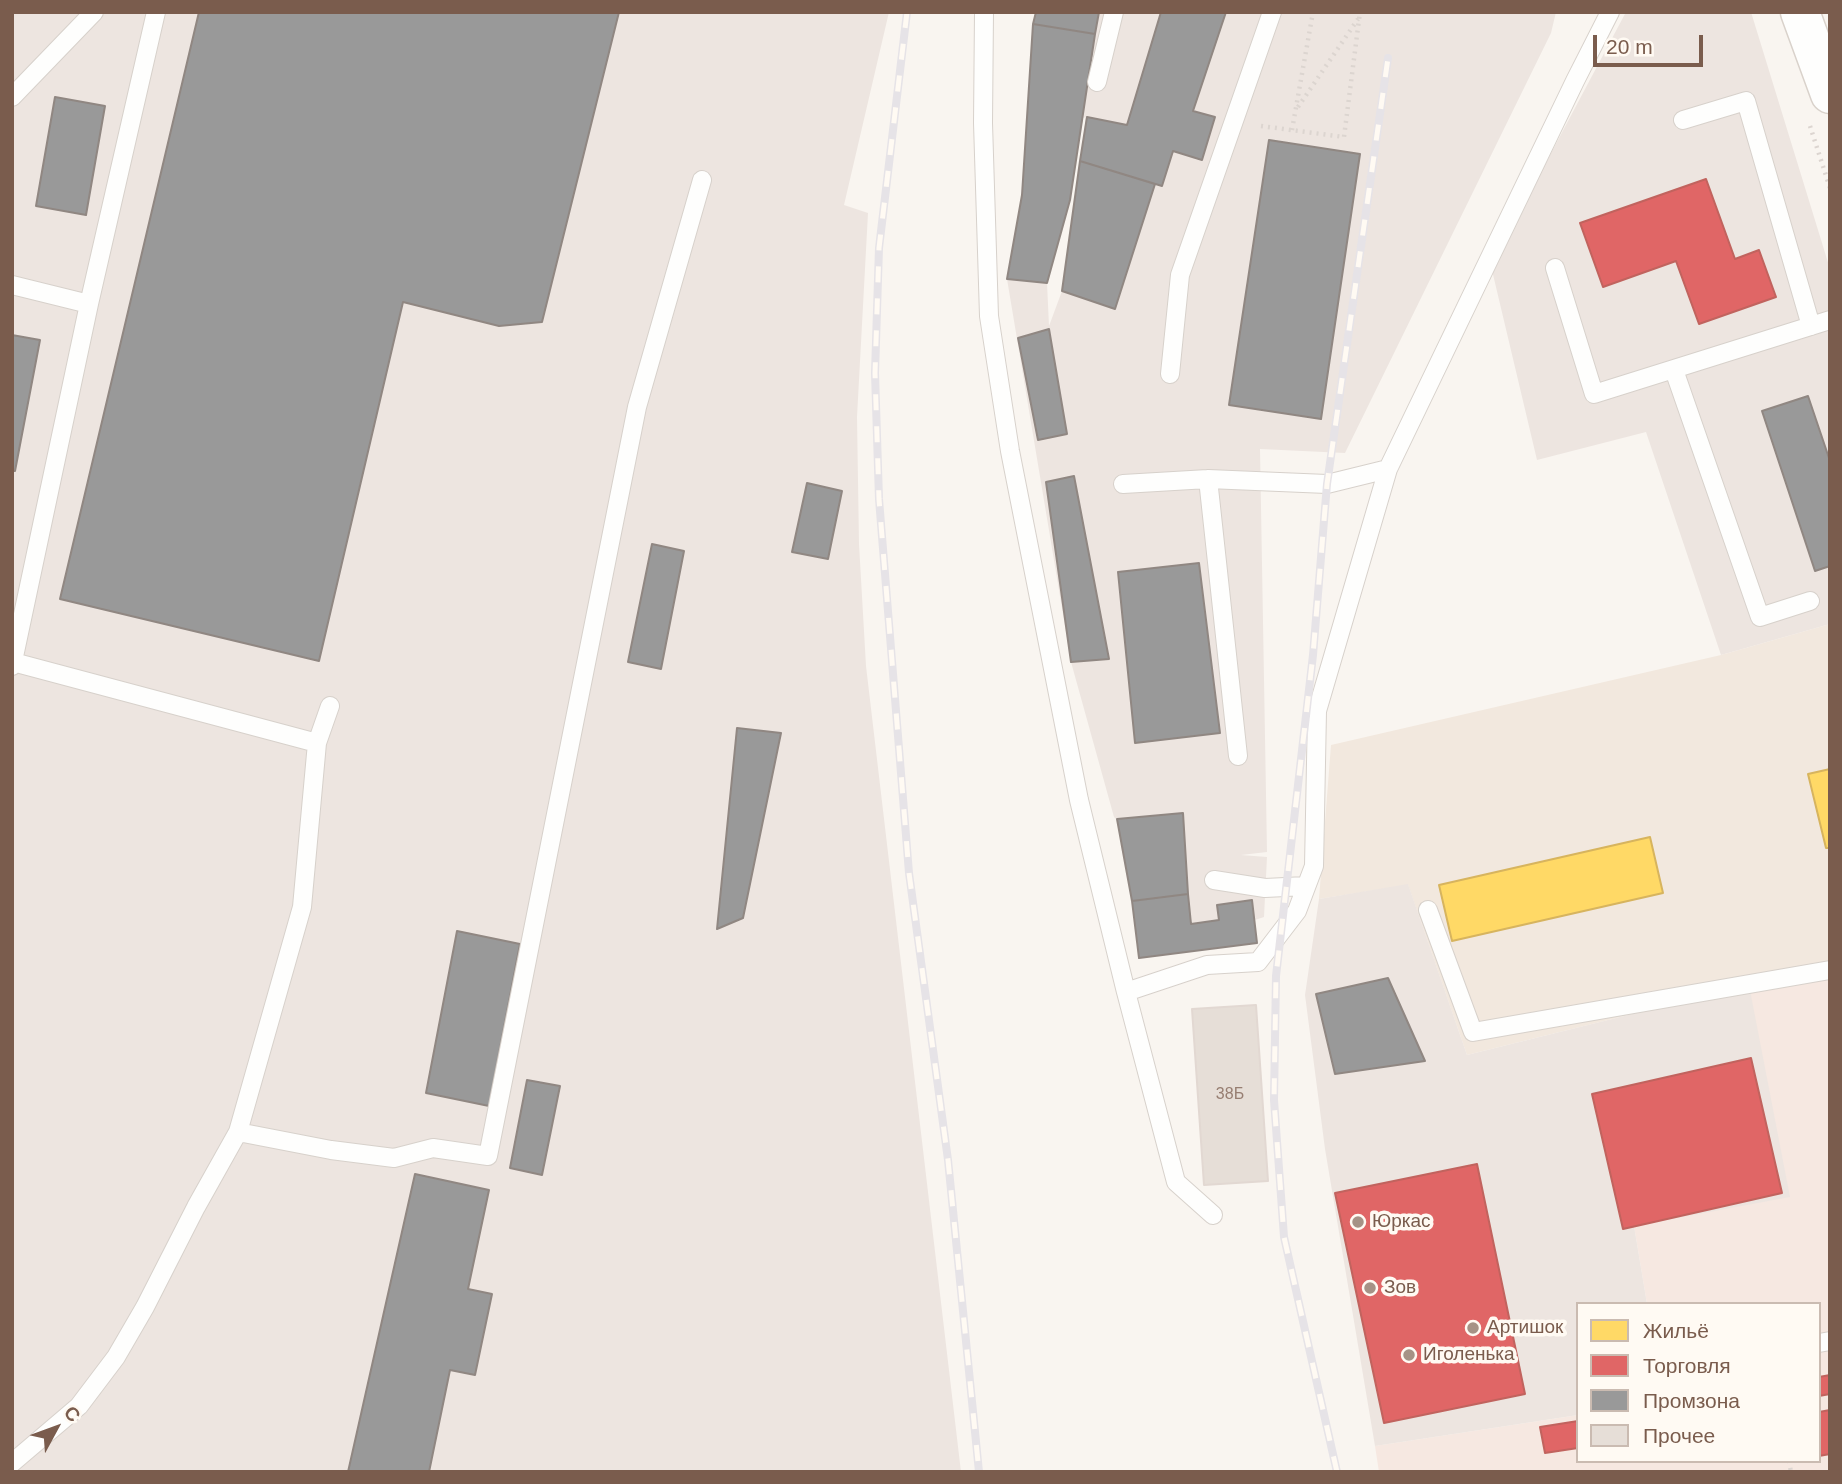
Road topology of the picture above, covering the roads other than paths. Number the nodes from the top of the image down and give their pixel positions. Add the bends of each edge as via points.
1 (94, 12) edge
2 (156, 12) edge
3 (984, 12) edge
4 (1114, 12) edge
5 (1272, 12) edge
6 (1610, 12) edge
7 (1800, 12) edge
8 (1097, 82) dead end
9 (1830, 94) edge
10 (12, 97) edge
11 (1683, 120) dead end
12 (702, 180) dead end
13 (1555, 268) dead end
14 (12, 285) edge
15 (89, 304) junction
16 (1830, 320) edge
17 (1811, 326) junction
18 (1674, 370) junction
19 (1170, 374) dead end
20 (1388, 468) junction
21 (1208, 480) junction
22 (1123, 484) dead end
23 (1810, 601) dead end
24 (13, 664) edge
25 (330, 706) dead end
26 (317, 743) junction
27 (1238, 756) dead end
28 (1214, 880) dead end
29 (1306, 886) junction
30 (1428, 910) dead end
31 (1830, 970) edge
32 (1126, 992) junction
33 (238, 1132) junction
34 (1213, 1215) dead end
35 (12, 1463) edge

1 - 10 lane
2 - 15 lane
3 - 32 lane via 989,316 1010,451 1077,786
4 - 8 lane
5 - 19 lane via 1180,275
6 - 20 lane
7 - 9 main road
11 - 17 lane via 1746,101
12 - 33 lane via 638,407 488,1156 433,1148 394,1158
13 - 18 lane via 1594,394
14 - 15 lane
15 - 24 lane
16 - 17 lane
17 - 18 lane
18 - 23 lane via 1759,617
20 - 21 lane via 1327,484
20 - 29 lane via 1317,711 1314,866
21 - 22 lane
21 - 27 lane
24 - 26 lane
25 - 26 lane
26 - 33 lane via 302,907
28 - 29 lane via 1265,888
29 - 32 lane via 1297,911 1258,962 1207,965
30 - 31 lane via 1473,1032
32 - 34 lane via 1175,1182
33 - 35 lane via 116,1357 79,1406

